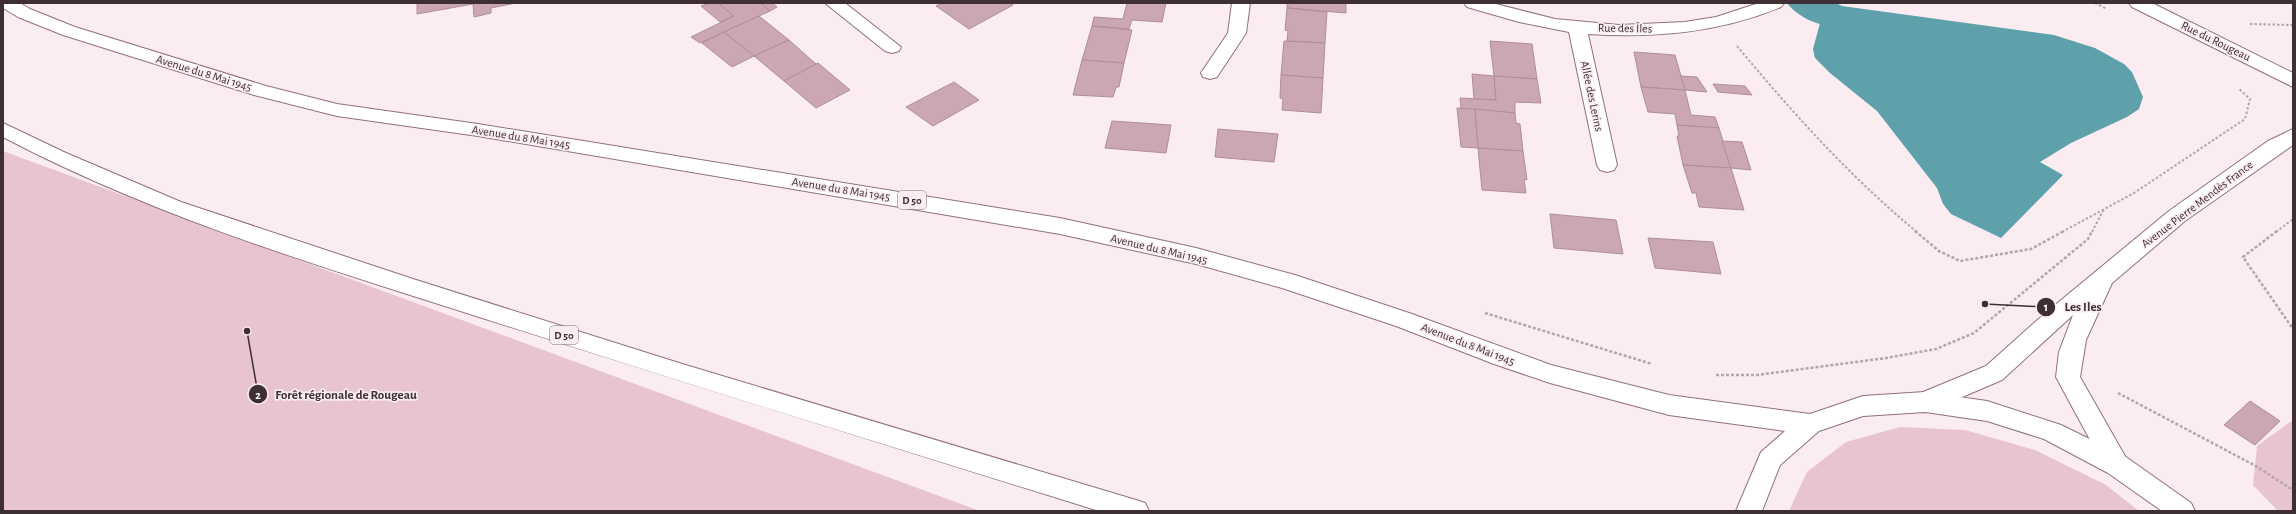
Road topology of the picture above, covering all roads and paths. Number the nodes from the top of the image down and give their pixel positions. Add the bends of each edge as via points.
1 (8, 3) edge
2 (834, 3) edge
3 (1241, 3) edge
4 (1473, 3) edge
5 (2138, 3) edge
6 (1771, 5) edge
7 (1718, 23) junction
8 (1577, 26) junction
9 (892, 47) dead end
10 (1210, 73) dead end
11 (2293, 81) edge
12 (2238, 88) dead end
13 (3, 129) edge
14 (2293, 136) edge
15 (1607, 165) dead end
16 (2104, 209) junction
17 (2293, 219) edge
18 (2104, 275) junction
19 (1987, 324) dead end
20 (2293, 329) edge
21 (2110, 389) dead end
22 (1925, 402) junction
23 (1810, 424) junction
24 (2117, 465) junction
25 (2293, 490) edge
26 (1136, 511) edge
27 (1749, 511) edge
28 (2182, 511) edge

1 - 23 main road, Avenue du 8 Mai 1945 / D 50 via 24,13 69,31 261,91 338,110 478,130 1060,226 1196,256 1287,281 1404,320 1550,374 1669,405
2 - 9 main road
3 - 10 main road via 1237,33
4 - 8 main road, Rue des Îles via 1527,19
5 - 11 main road, Rue du Rougeau
6 - 7 main road, Rue des Îles
7 - 8 main road, Rue des Îles via 1637,31
7 - 16 path via 1784,101 1877,199 1938,251 1960,261 2031,249
8 - 15 main road, Allée des Lerins
12 - 16 path via 2250,99 2245,119 2134,193
13 - 26 main road, D 50 via 59,158 174,206 390,280 679,372
14 - 18 main road, Avenue Pierre Mendès France via 2274,146 2177,216
16 - 19 path via 2088,240
17 - 20 path via 2243,257
18 - 22 main road, Avenue Pierre Mendès France via 1994,372
18 - 24 main road, Avenue Pierre Mendès France via 2074,340 2068,378
21 - 25 path via 2254,465
22 - 23 main road via 1863,406
22 - 24 main road via 1987,411 2052,432
23 - 27 main road via 1770,459
24 - 28 main road

